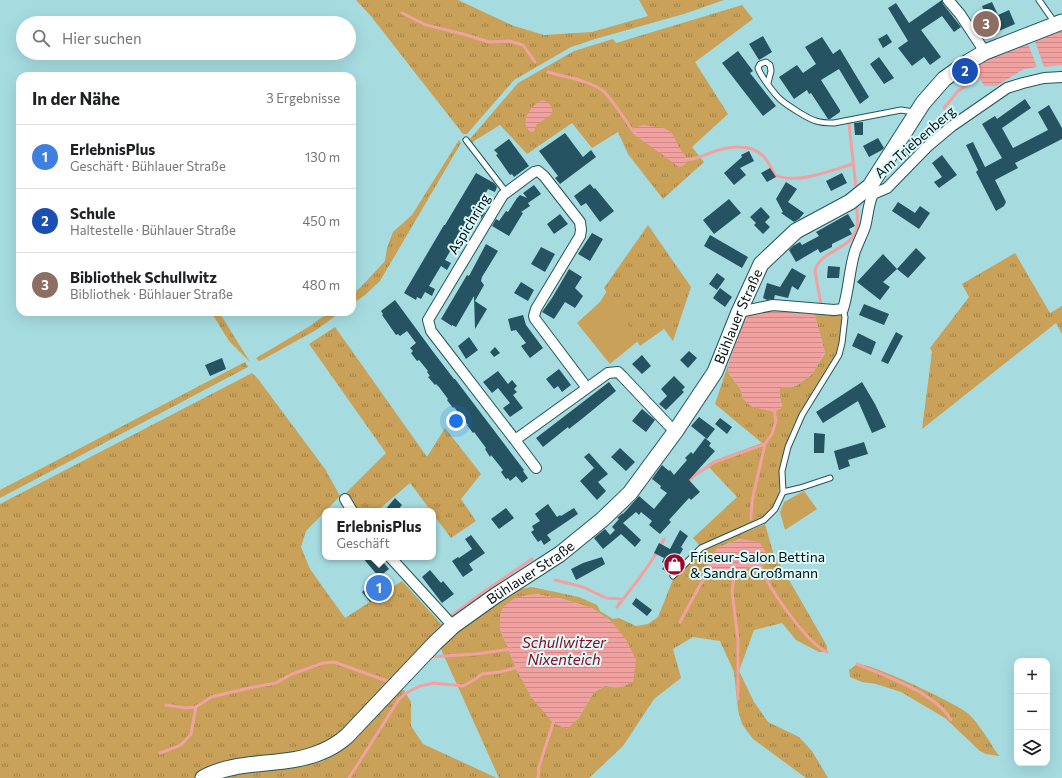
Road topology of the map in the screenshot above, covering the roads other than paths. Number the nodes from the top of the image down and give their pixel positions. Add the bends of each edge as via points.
1 (948, 0) edge
2 (1039, 0) edge
3 (1059, 23) edge
4 (985, 52) junction
5 (1062, 77) edge
6 (768, 83) dead end
7 (916, 113) junction
8 (466, 140) dead end
9 (872, 190) junction
10 (506, 192) junction
11 (843, 309) junction
12 (739, 312) junction
13 (587, 388) junction
14 (675, 432) junction
15 (515, 440) junction
16 (536, 468) dead end
17 (830, 478) dead end
18 (783, 492) junction
19 (345, 500) dead end
20 (350, 508) edge
21 (393, 560) edge
22 (673, 576) dead end
23 (453, 626) junction
24 (203, 778) edge

1 - 4 street
2 - 3 lane
3 - 4 street, Bühlauer Straße
4 - 7 street, Bühlauer Straße via 944,79
5 - 9 street, Am Triebenberg via 1044,78 1007,88 952,126 927,147 887,188
6 - 7 lane via 781,100 814,121 823,123 901,110
7 - 9 street, Bühlauer Straße
8 - 10 lane
9 - 11 street, Am Triebenberg via 865,227 850,270
9 - 12 street, Bühlauer Straße via 796,231 761,264
10 - 13 street, Aspichring via 538,171 580,222 580,236 534,316 536,323
10 - 15 street, Aspichring via 428,320 430,332
11 - 12 street via 773,305
11 - 18 lane, Am Triebenberg via 845,317 839,355 802,415 788,448 782,471
12 - 14 street, Bühlauer Straße via 715,372
13 - 14 street via 608,373 618,372
13 - 15 street
14 - 23 street, Bühlauer Straße via 630,493 603,519 560,554
15 - 16 street, Aspichring
17 - 18 lane
18 - 22 lane, Am Triebenberg via 776,509 764,520 701,548
19 - 20 street
21 - 23 street
23 - 24 street, Bühlauer Straße via 336,745 305,757 236,767

